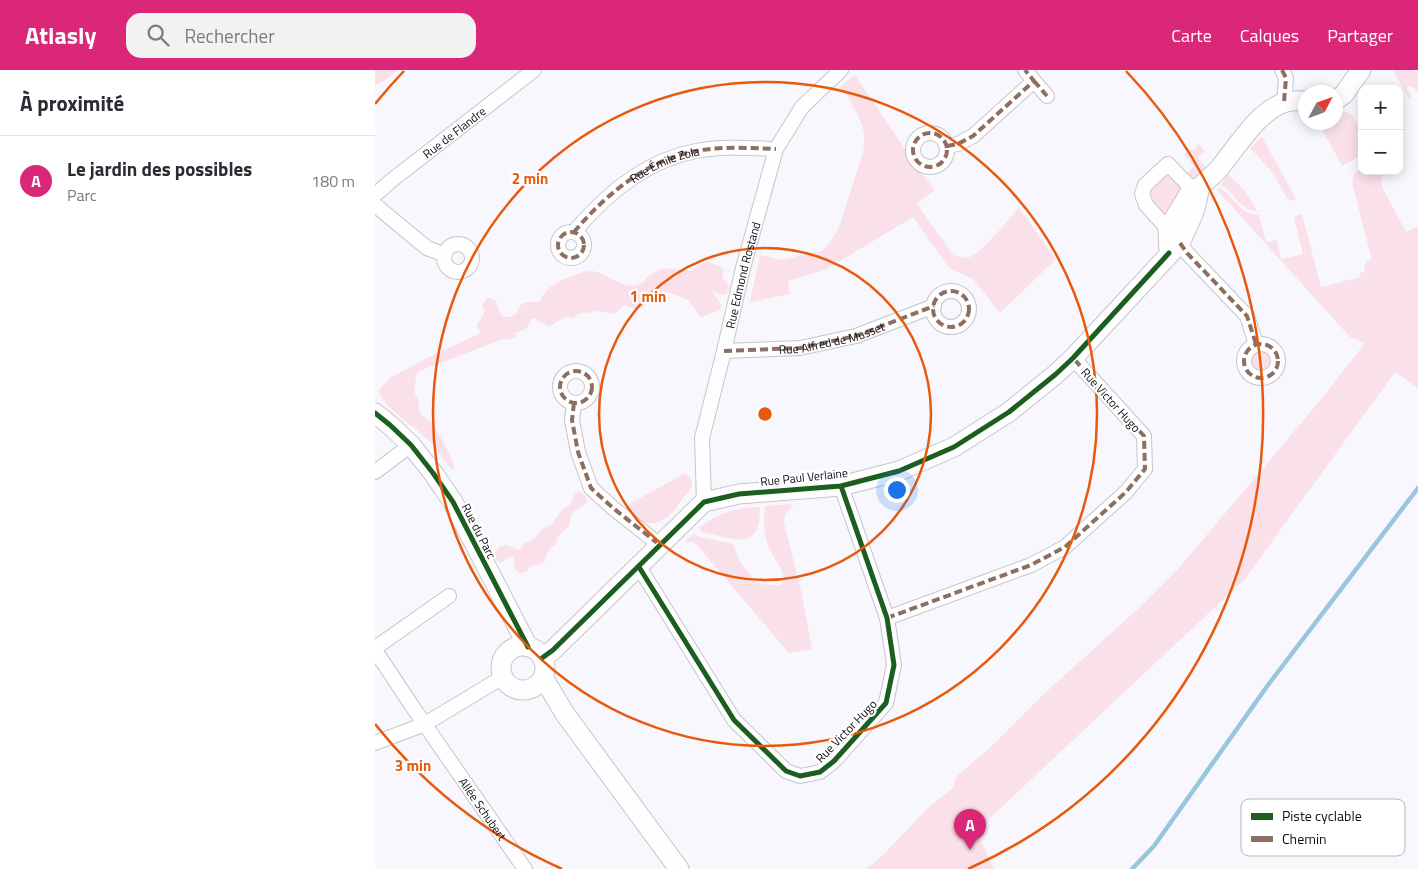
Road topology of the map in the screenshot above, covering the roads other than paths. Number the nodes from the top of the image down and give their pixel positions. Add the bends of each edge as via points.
1 (534, 70) edge
2 (841, 70) edge
3 (1282, 70) edge
4 (1361, 70) edge
5 (1029, 75) edge
6 (1343, 95) edge
7 (1047, 96) dead end
8 (1298, 100) edge
9 (1284, 102) junction
10 (947, 146) dead end
11 (776, 149) junction
12 (1196, 188) junction
13 (375, 195) edge
14 (375, 205) edge
15 (574, 232) dead end
16 (1172, 242) junction
17 (445, 255) dead end
18 (934, 306) dead end
19 (1255, 344) dead end
20 (725, 351) junction
21 (1073, 358) junction
22 (575, 403) dead end
23 (375, 413) edge
24 (411, 445) junction
25 (375, 472) edge
26 (841, 486) junction
27 (704, 502) junction
28 (661, 546) junction
29 (639, 568) junction
30 (449, 596) dead end
31 (508, 610) junction
32 (887, 618) junction
33 (375, 649) edge
34 (507, 652) junction
35 (535, 652) junction
36 (503, 677) junction
37 (543, 677) junction
38 (524, 690) junction
39 (565, 714) junction
40 (425, 724) junction
41 (375, 743) edge
42 (525, 869) edge
43 (679, 869) edge

1 - 13 street, Rue de Flandre
2 - 11 street, Rue Edmond Rostand via 802,107
3 - 9 street via 1286,78
4 - 6 street
5 - 7 street
5 - 10 street via 973,136
8 - 9 street
9 - 12 street via 1245,134 1221,166
11 - 15 street, Rue Émile Zola via 737,147 696,151 660,162 623,186 587,216
11 - 20 street, Rue Edmond Rostand via 743,268
12 - 16 street, Rue Paul Verlaine via 1194,212
12 - 16 street via 1168,164 1145,185 1142,194 1146,205
14 - 17 street via 427,248
16 - 19 street via 1187,253 1247,316
16 - 21 street, Rue Paul Verlaine
18 - 20 street, Rue Alfred de Musset via 856,336 800,348
20 - 27 street, Rue Edmond Rostand via 702,438
21 - 26 street, Rue Paul Verlaine via 1009,412 954,446 899,471
21 - 32 street, Rue Victor Hugo via 1144,436 1145,469 1125,492 1065,547 1031,566
22 - 28 street via 571,420 591,488
23 - 24 street, Rue du Parc
24 - 25 street
24 - 31 street, Rue du Parc via 453,502
26 - 27 street, Rue Paul Verlaine via 739,494
26 - 32 street, Rue Victor Hugo
27 - 28 street
28 - 29 street
29 - 32 street, Rue Victor Hugo via 734,720 786,772 800,776 820,772 834,761 886,703 894,665
29 - 35 street via 553,650
30 - 33 street
31 - 34 street, Rue du Parc
31 - 35 street, Rue du Parc
33 - 40 street, Allée Schubert
34 - 35 street via 521,646
34 - 36 street via 501,664
35 - 37 street via 544,664
36 - 38 street via 512,687
36 - 40 street
37 - 38 street via 535,686
37 - 39 street
38 - 39 street
39 - 43 street
40 - 41 street
40 - 42 street, Allée Schubert

